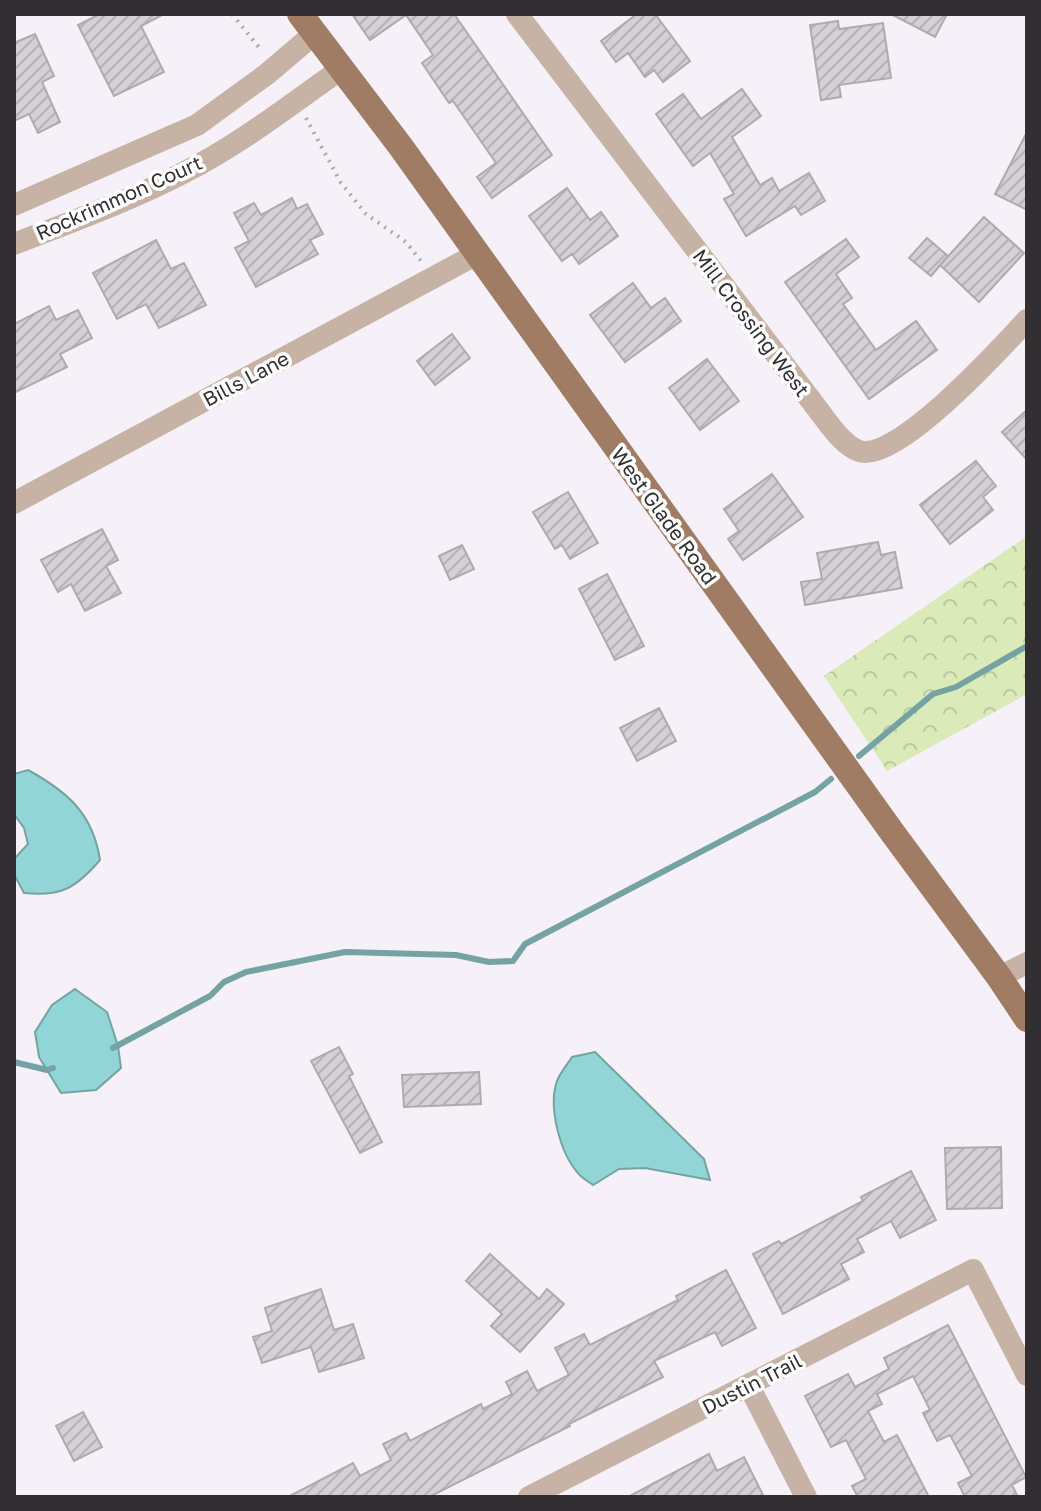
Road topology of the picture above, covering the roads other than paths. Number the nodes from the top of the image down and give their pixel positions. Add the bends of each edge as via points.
1 (517, 14) edge
2 (307, 24) edge
3 (341, 69) junction
4 (227, 103) junction
5 (249, 133) junction
6 (161, 142) junction
7 (81, 176) junction
8 (178, 176) junction
9 (14, 205) edge
10 (96, 212) junction
11 (14, 244) edge
12 (477, 254) junction
13 (1027, 320) edge
14 (14, 503) edge
15 (1027, 963) edge
16 (999, 977) junction
17 (1027, 1019) edge
18 (1027, 1375) edge
19 (749, 1386) junction
20 (529, 1497) edge
21 (806, 1497) edge

1 - 13 street, Mill Crossing West via 849,446 862,453 878,452 924,421
2 - 3 main road, West Glade Road
2 - 4 street, Rockrimmon Court via 275,67
3 - 5 street, Rockrimmon Court
3 - 12 main road, West Glade Road
4 - 5 street
4 - 6 street, Rockrimmon Court
5 - 8 street, Rockrimmon Court
6 - 7 street, Rockrimmon Court
6 - 8 street
7 - 9 street, Rockrimmon Court
7 - 10 street
8 - 10 street, Rockrimmon Court
10 - 11 street, Rockrimmon Court
12 - 14 street, Bills Lane
12 - 16 main road, West Glade Road
15 - 16 street
16 - 17 main road, West Glade Road
18 - 19 street, Dustin Trail via 973,1270
19 - 20 street, Dustin Trail
19 - 21 street

